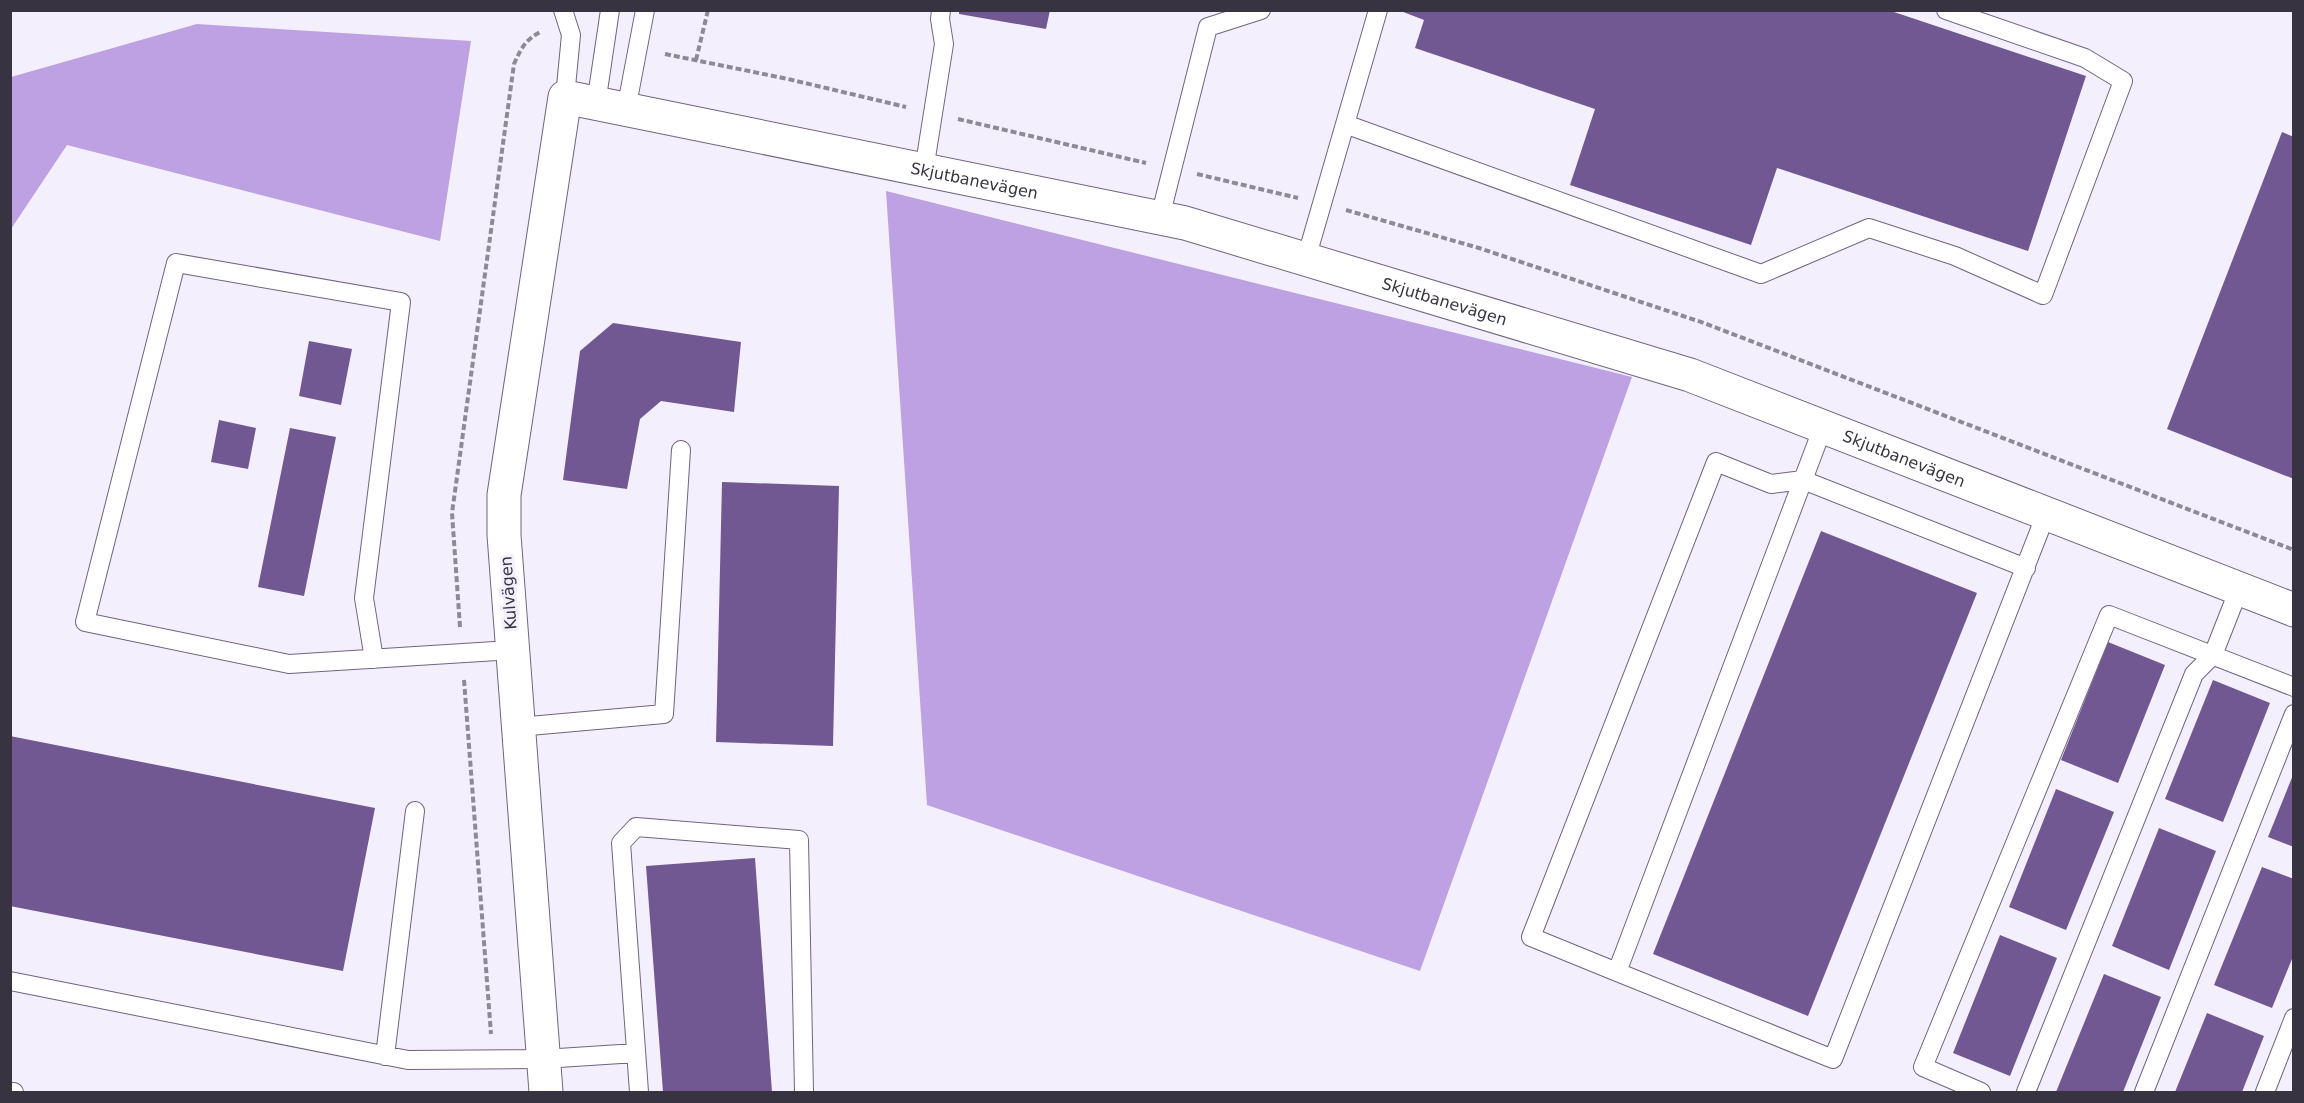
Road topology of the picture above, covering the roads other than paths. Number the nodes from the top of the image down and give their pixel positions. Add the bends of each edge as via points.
1 (563, 10) edge
2 (610, 10) edge
3 (645, 10) edge
4 (941, 10) edge
5 (1261, 10) edge
6 (1378, 10) edge
7 (1946, 10) edge
8 (595, 104) junction
9 (1345, 124) junction
10 (924, 170) junction
11 (1160, 217) junction
12 (1306, 259) junction
13 (1823, 427) junction
14 (681, 450) dead end
15 (1803, 480) junction
16 (2046, 514) junction
17 (2025, 568) junction
18 (2239, 589) junction
19 (2294, 610) edge
20 (512, 650) junction
21 (2213, 656) junction
22 (374, 659) junction
23 (2294, 687) edge
24 (2294, 714) edge
25 (518, 727) junction
26 (416, 811) dead end
27 (1617, 972) junction
28 (10, 981) edge
29 (2294, 1018) edge
30 (636, 1053) junction
31 (385, 1056) junction
32 (543, 1059) junction
33 (546, 1092) edge
34 (639, 1092) edge
35 (804, 1092) edge
36 (1982, 1092) edge
37 (2026, 1092) edge
38 (2144, 1092) edge
39 (2265, 1092) edge

1 - 8 lane
2 - 8 lane
3 - 8 lane via 638,48
4 - 10 lane via 944,44
5 - 11 lane via 1208,27
6 - 9 lane
7 - 9 lane via 2085,58 2123,81 2043,295 1955,256 1869,228 1761,274
8 - 10 street, Skjutbanevägen
8 - 20 street, Kulvägen via 504,495
9 - 12 lane
10 - 11 street, Skjutbanevägen
11 - 12 street, Skjutbanevägen
12 - 13 street, Skjutbanevägen via 1690,375
13 - 15 lane
13 - 16 street, Skjutbanevägen
14 - 25 lane via 664,714
15 - 17 lane
15 - 27 lane
15 - 27 lane via 1771,484 1716,462 1530,937
16 - 17 lane
16 - 18 street, Skjutbanevägen
17 - 27 lane via 1833,1059
18 - 19 street, Skjutbanevägen
18 - 21 lane
20 - 22 lane
20 - 25 street, Kulvägen
21 - 23 lane
21 - 36 lane via 2109,615 1923,1067
21 - 37 lane via 2194,674
22 - 22 lane via 289,664 85,622 176,263 400,302 364,598
24 - 38 lane
25 - 32 street, Kulvägen
26 - 31 lane
28 - 31 lane
29 - 39 lane
30 - 32 lane
30 - 34 lane
30 - 35 lane via 621,843 636,827 799,840
31 - 32 lane via 408,1060
32 - 33 street, Kulvägen

